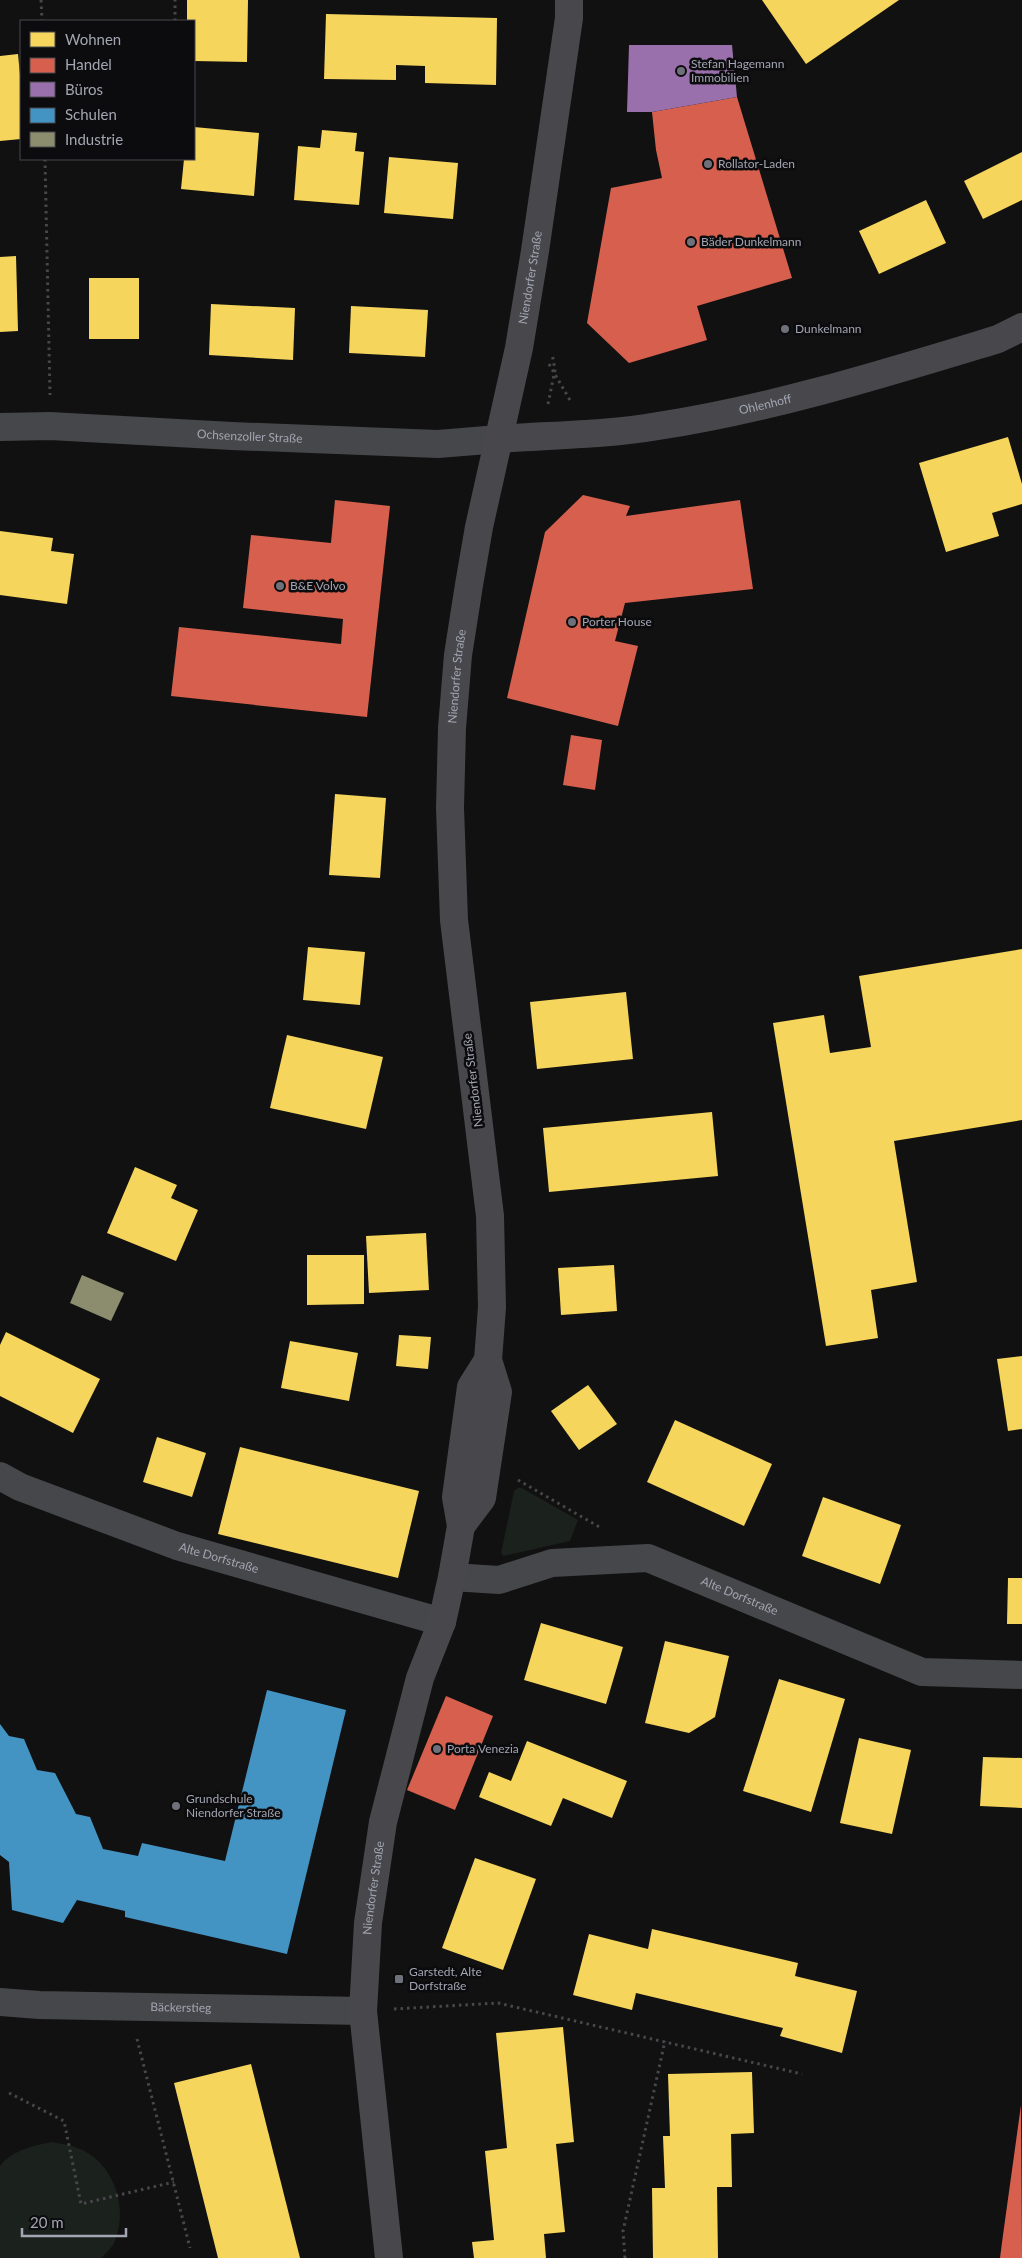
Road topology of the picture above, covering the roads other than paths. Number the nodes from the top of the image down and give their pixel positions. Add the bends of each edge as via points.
1 (569, 0) edge
2 (1022, 327) edge
3 (0, 427) edge
4 (499, 439) junction
5 (488, 1360) junction
6 (0, 1476) edge
7 (461, 1526) junction
8 (452, 1577) junction
9 (442, 1622) junction
10 (1022, 1674) edge
11 (0, 2002) edge
12 (363, 2011) junction
13 (389, 2258) edge

1 - 4 main road, Niendorfer Straße via 535,251
2 - 4 main road, Ohlenhoff via 998,338 814,394 737,412 656,427
3 - 4 street, Ochsenzoller Straße via 50,426 438,444
4 - 5 main road, Niendorfer Straße via 479,527 458,655 450,808 454,920 490,1216 492,1307
5 - 7 main road, Niendorfer Straße via 471,1387 456,1498
5 - 7 main road, Niendorfer Straße via 498,1392 489,1456 482,1498
6 - 9 street, Alte Dorfstraße via 20,1487 177,1546
7 - 8 main road, Niendorfer Straße
8 - 9 main road, Niendorfer Straße
8 - 10 street, Alte Dorfstraße via 499,1580 552,1563 648,1558 922,1672
9 - 12 main road, Niendorfer Straße via 420,1678 382,1822 368,1923
11 - 12 street, Bäckerstieg
12 - 13 main road, Niendorfer Straße

